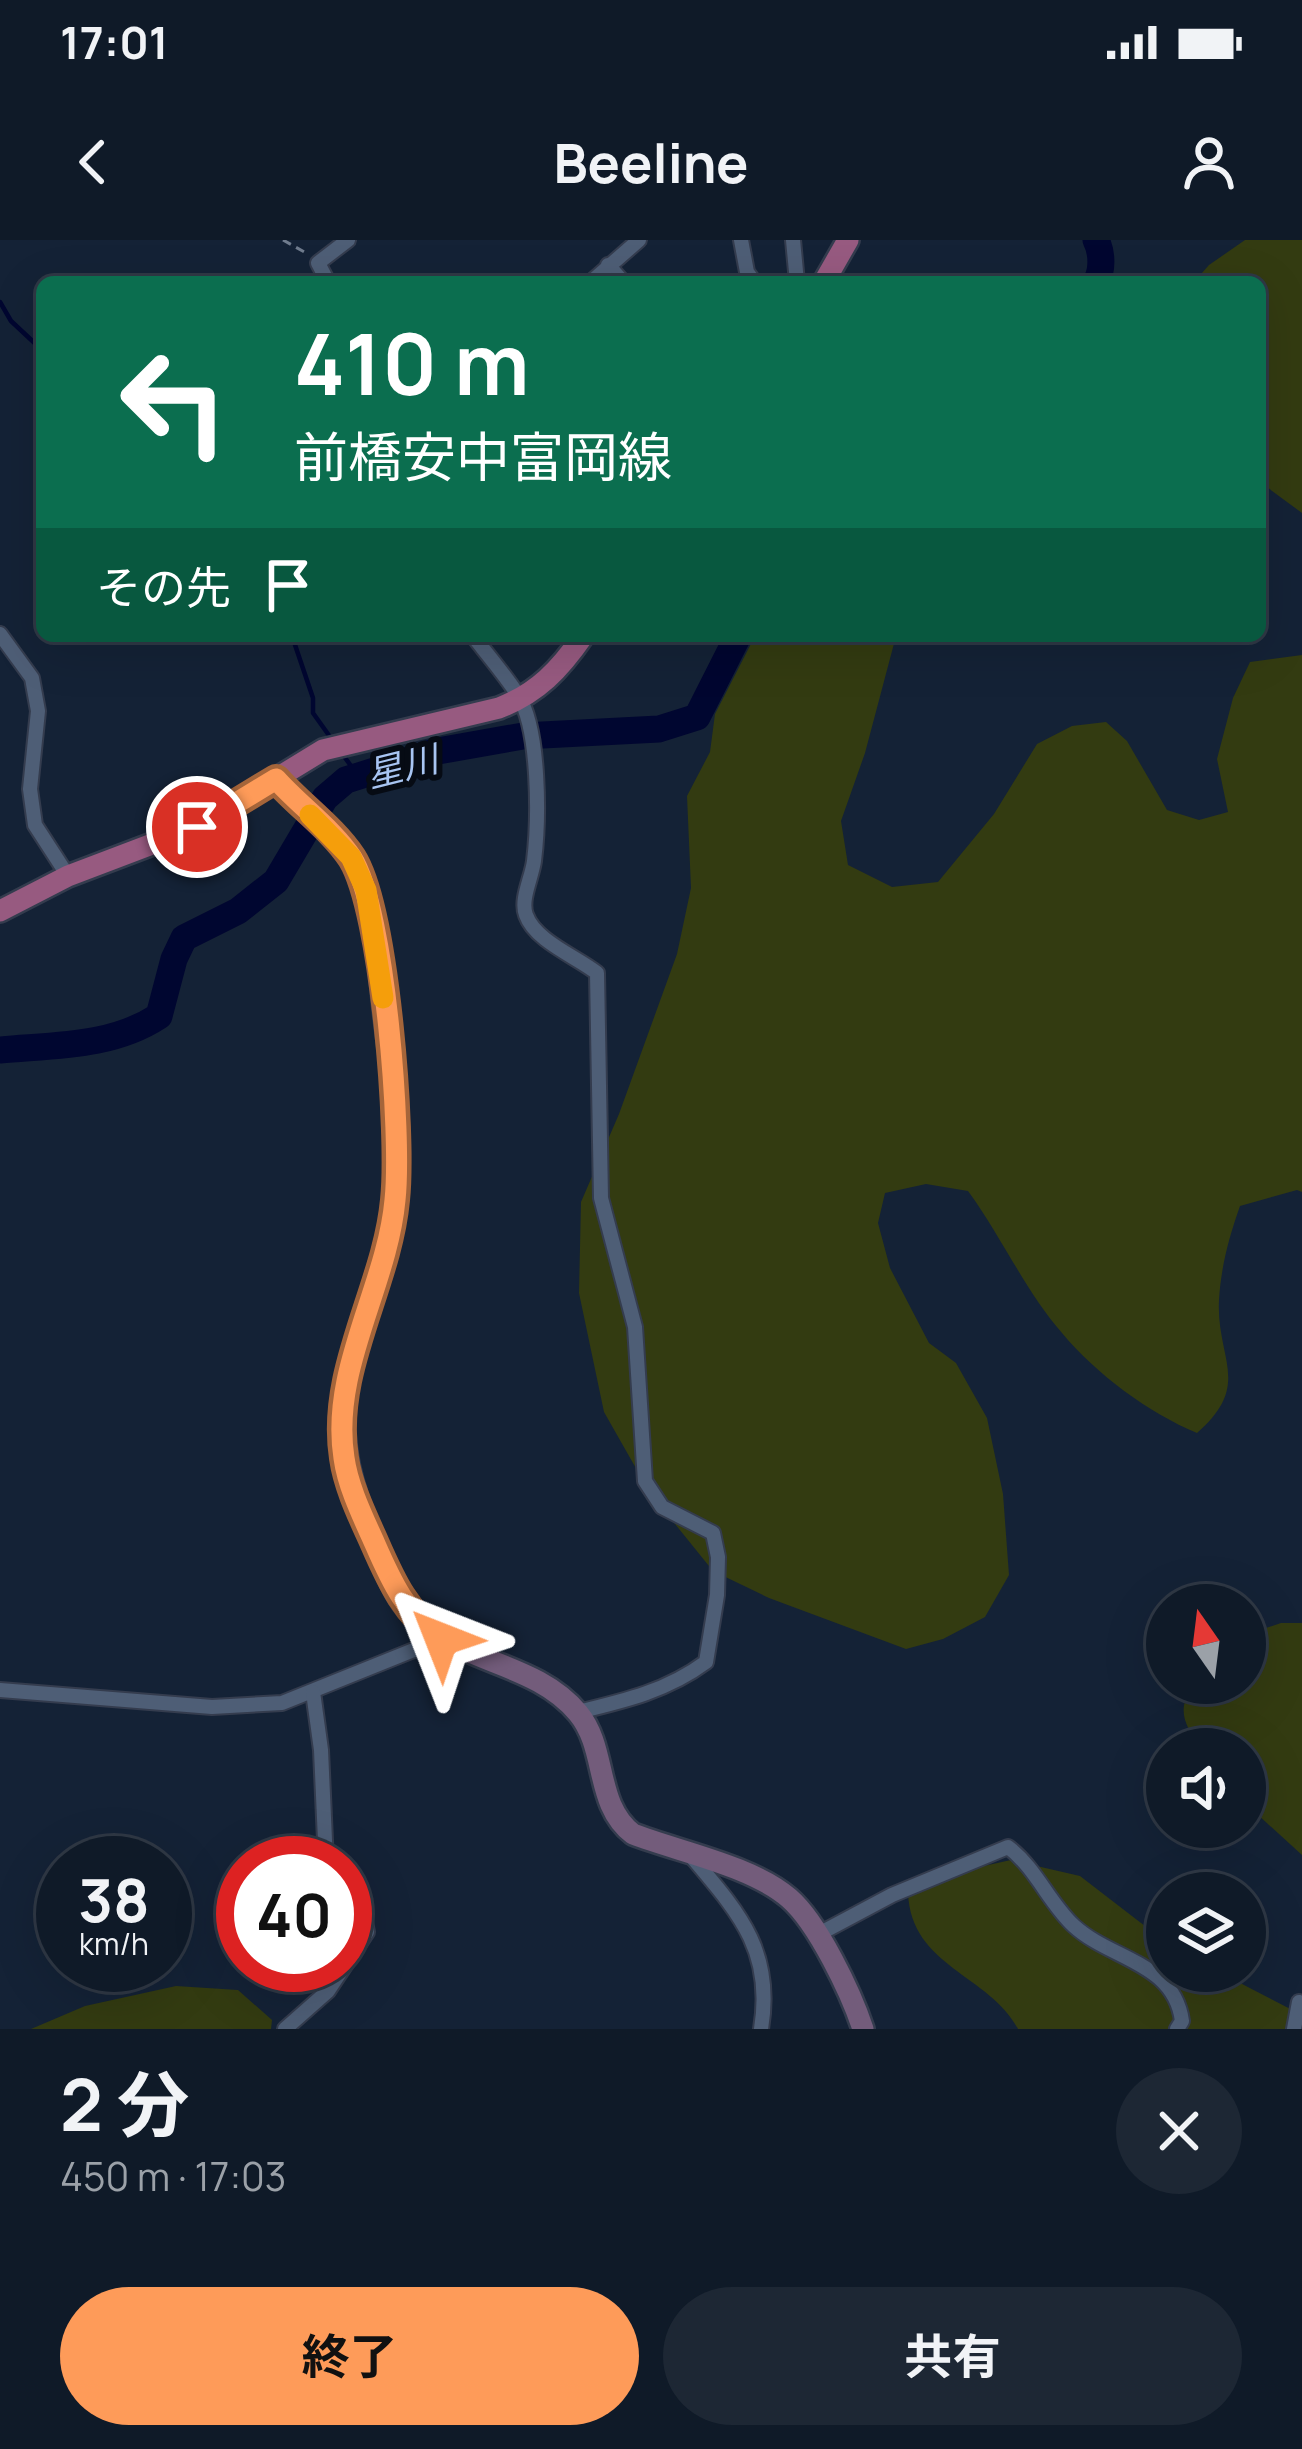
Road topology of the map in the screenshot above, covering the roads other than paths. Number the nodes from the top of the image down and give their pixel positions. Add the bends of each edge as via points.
1 (348, 240) edge
2 (639, 240) edge
3 (741, 240) edge
4 (793, 240) edge
5 (848, 240) edge
6 (608, 265) junction
7 (325, 276) edge
8 (597, 276) edge
9 (618, 276) edge
10 (750, 276) edge
11 (796, 276) edge
12 (827, 276) edge
13 (0, 634) edge
14 (477, 642) edge
15 (579, 642) edge
16 (521, 699) junction
17 (276, 779) junction
18 (68, 876) junction
19 (0, 911) edge
20 (441, 1639) junction
21 (0, 1690) edge
22 (313, 1692) junction
23 (578, 1712) junction
24 (325, 1836) edge
25 (692, 1856) junction
26 (817, 1935) junction
27 (327, 1992) edge
28 (1299, 2002) edge
29 (285, 2029) edge
30 (761, 2029) edge
31 (863, 2029) edge
32 (1177, 2029) edge
33 (1294, 2029) edge

1 - 7 street via 318,263
2 - 6 street
3 - 10 street
4 - 11 street
5 - 12 main road
6 - 8 street
6 - 9 street
13 - 18 street via 32,678 35,826
14 - 16 street
15 - 16 main road
16 - 17 main road via 343,743
16 - 23 street via 538,804 526,916 599,982 602,1198 635,1327 645,1481 662,1507 713,1533 718,1557 706,1662 681,1681
17 - 18 main road via 197,827
17 - 20 street via 351,857 366,890 398,1130 395,1202 348,1377 344,1460 399,1598
18 - 19 main road
20 - 22 street
20 - 23 street via 545,1686
21 - 22 street via 212,1708 282,1703
22 - 24 street
23 - 25 street via 620,1824
25 - 26 street via 767,1883 792,1900
25 - 30 street via 754,1942 767,1994
26 - 31 street
26 - 32 street via 1008,1847 1075,1927 1168,1984 1180,2006
27 - 29 street
28 - 33 street

